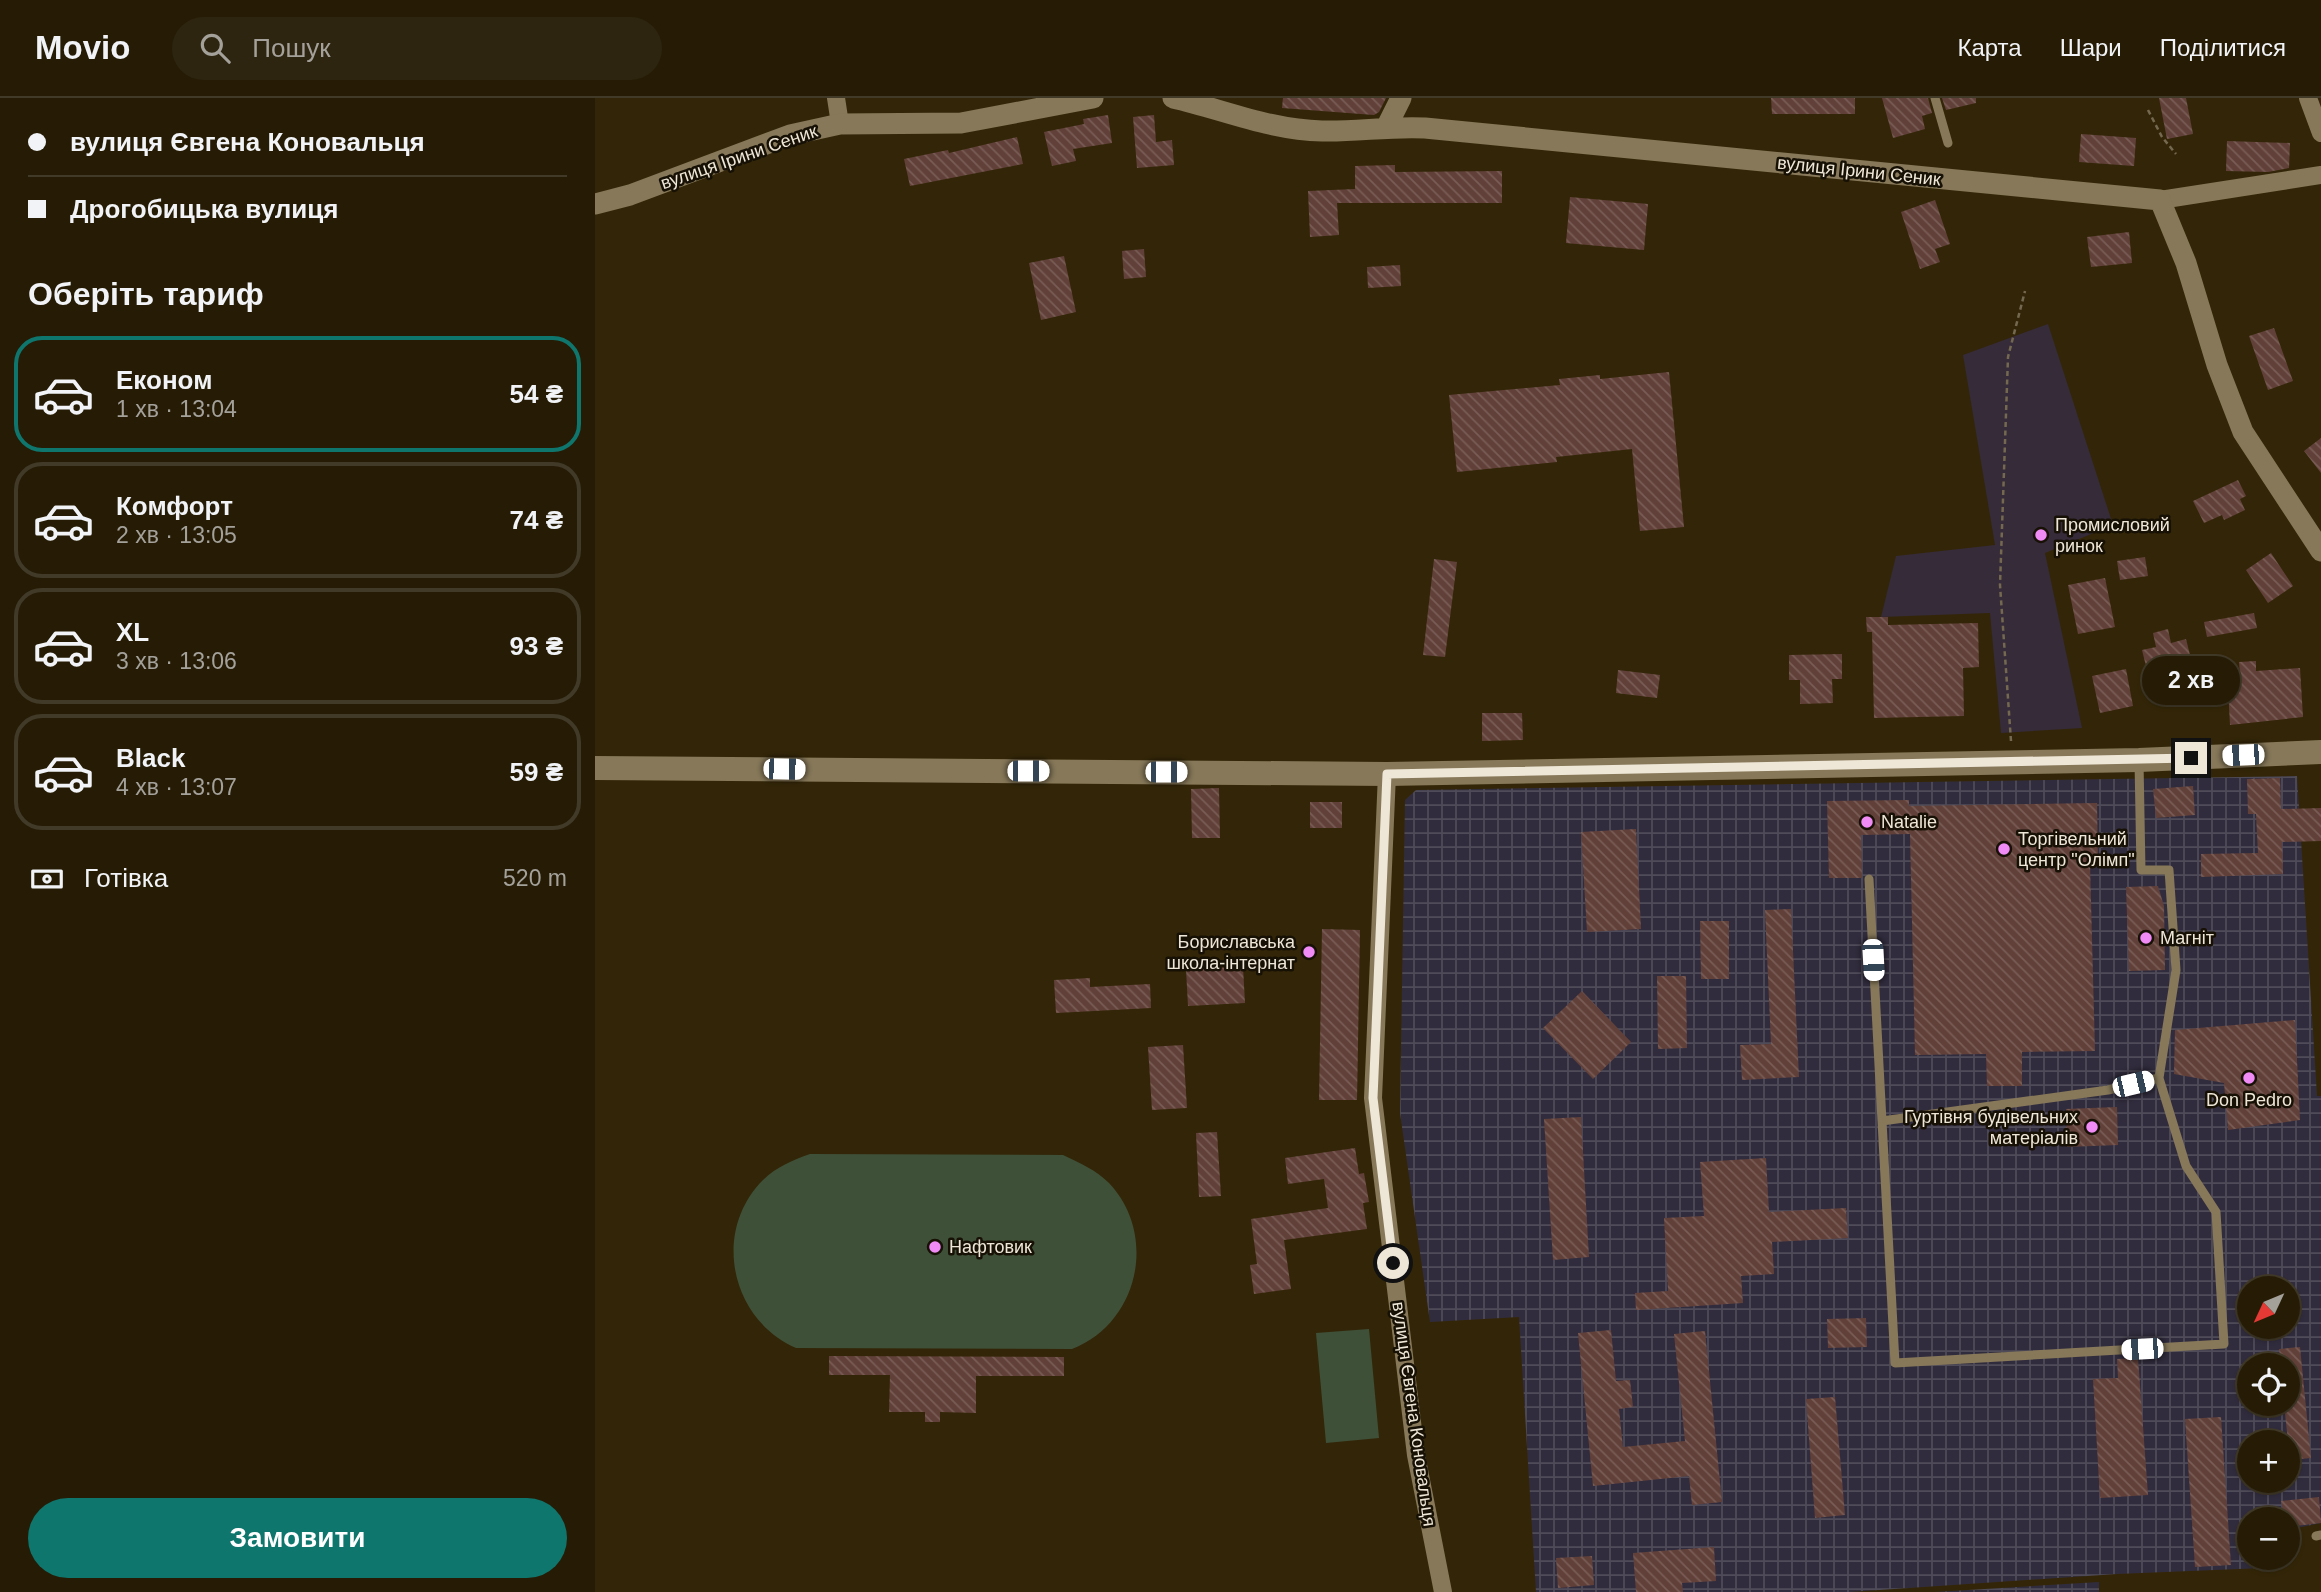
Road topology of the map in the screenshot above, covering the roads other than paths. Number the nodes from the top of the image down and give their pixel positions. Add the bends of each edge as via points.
1 (836, 98) edge
2 (1093, 98) edge
3 (1173, 98) edge
4 (1401, 98) edge
5 (1935, 98) edge
6 (2308, 98) edge
7 (840, 124) junction
8 (1387, 126) junction
9 (2321, 133) edge
10 (1948, 143) dead end
11 (2321, 175) edge
12 (2160, 200) junction
13 (595, 204) edge
14 (2321, 551) edge
15 (2321, 752) edge
16 (2139, 760) junction
17 (595, 768) edge
18 (1387, 774) junction
19 (1869, 879) dead end
20 (2159, 1078) junction
21 (1882, 1121) junction
22 (1443, 1592) edge

1 - 7 street
2 - 7 street, вулиця Ірини Сеник via 961,123
3 - 8 street, вулиця Ірини Сеник via 1268,125 1321,131
4 - 8 street
5 - 10 lane
6 - 9 street
7 - 13 street, вулиця Ірини Сеник via 790,135
8 - 12 street, вулиця Ірини Сеник
11 - 12 street
12 - 14 street via 2243,432
15 - 16 main road
16 - 18 main road
16 - 20 lane via 2140,870 2169,870 2176,970
17 - 18 main road
18 - 22 street, вулиця Євгена Коновальця via 1373,1098 1416,1455
19 - 21 lane
20 - 21 lane via 2108,1090
20 - 21 lane via 2186,1166 2216,1212 2224,1344 1895,1363

